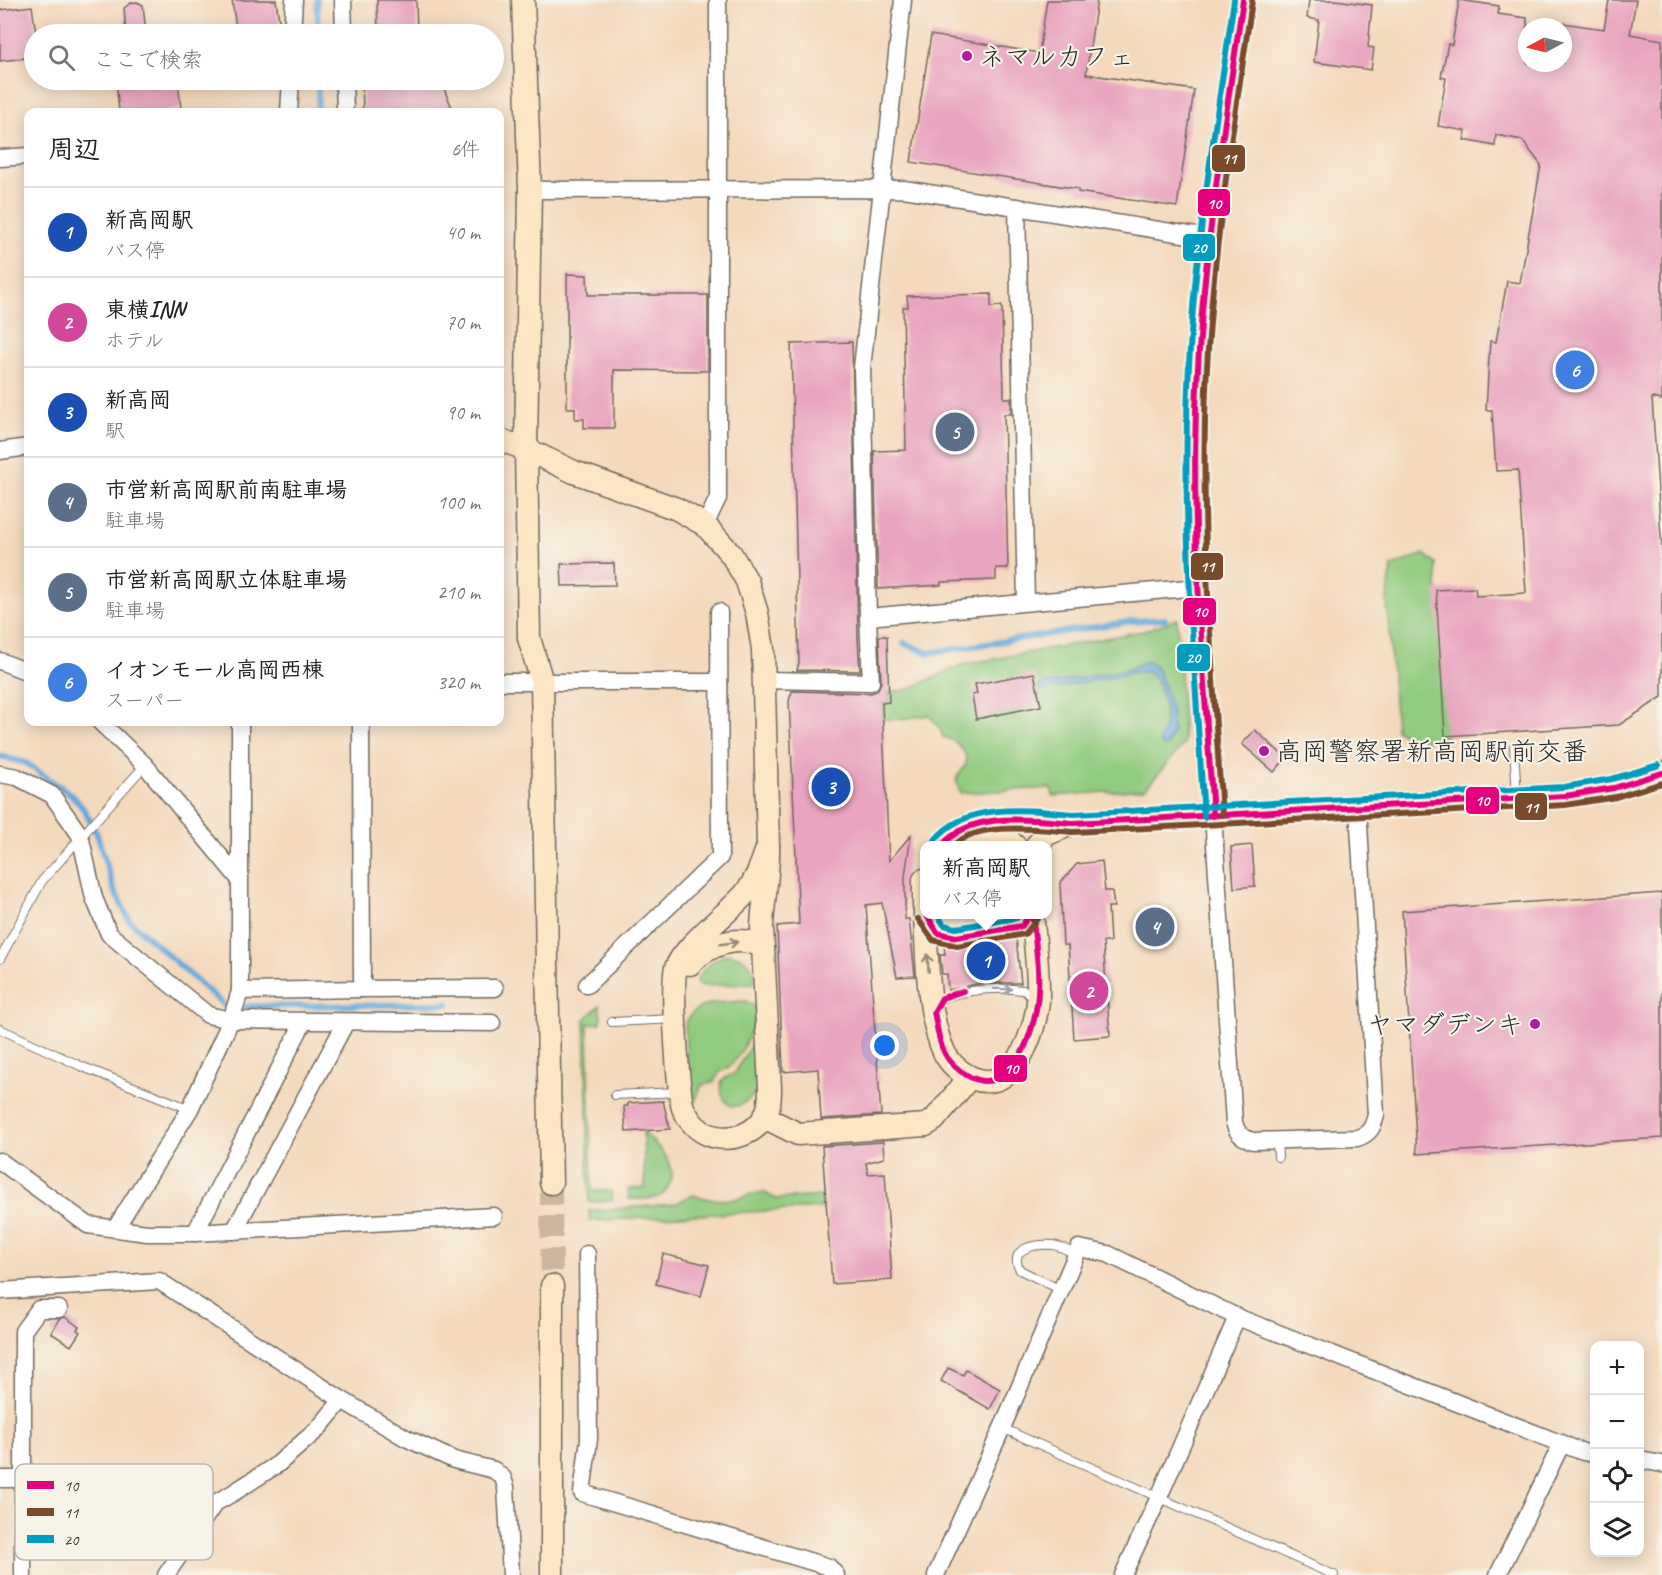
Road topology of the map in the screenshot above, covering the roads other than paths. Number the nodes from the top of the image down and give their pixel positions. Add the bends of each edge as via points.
1 (294, 0) edge
2 (343, 0) edge
3 (523, 0) edge
4 (718, 0) edge
5 (903, 0) edge
6 (1243, 0) edge
7 (293, 24) edge
8 (344, 24) edge
9 (290, 90) edge
10 (344, 90) edge
11 (289, 108) edge
12 (345, 108) edge
13 (24, 156) edge
14 (0, 158) edge
15 (719, 188) junction
16 (883, 189) junction
17 (530, 190) junction
18 (1017, 207) junction
19 (1208, 238) junction
20 (504, 441) edge
21 (24, 448) edge
22 (526, 449) junction
23 (0, 451) edge
24 (705, 525) junction
25 (1199, 587) junction
26 (1026, 602) junction
27 (719, 612) dead end
28 (868, 617) junction
29 (0, 661) edge
30 (24, 670) edge
31 (764, 680) junction
32 (504, 682) edge
33 (542, 682) junction
34 (719, 682) junction
35 (104, 726) edge
36 (240, 726) edge
37 (361, 726) edge
38 (1514, 747) dead end
39 (145, 765) junction
40 (1662, 773) edge
41 (0, 774) edge
42 (1517, 799) junction
43 (1358, 808) junction
44 (1213, 816) junction
45 (1074, 823) junction
46 (80, 835) junction
47 (947, 841) edge
48 (956, 841) edge
49 (1008, 841) edge
50 (1041, 841) edge
51 (768, 846) junction
52 (239, 879) junction
53 (926, 919) edge
54 (929, 919) edge
55 (1028, 919) edge
56 (1031, 919) edge
57 (763, 947) junction
58 (0, 959) edge
59 (587, 985) dead end
60 (495, 988) dead end
61 (362, 989) junction
62 (674, 991) junction
63 (240, 992) junction
64 (1038, 1004) junction
65 (933, 1012) junction
66 (675, 1019) junction
67 (231, 1020) junction
68 (303, 1021) junction
69 (346, 1022) junction
70 (612, 1022) dead end
71 (492, 1023) dead end
72 (0, 1029) edge
73 (970, 1077) junction
74 (680, 1091) junction
75 (615, 1095) dead end
76 (190, 1108) junction
77 (764, 1118) junction
78 (0, 1161) edge
79 (551, 1183) tunnel mouth
80 (494, 1216) dead end
81 (115, 1229) junction
82 (234, 1231) junction
83 (195, 1233) junction
84 (587, 1254) dead end
85 (1076, 1254) junction
86 (552, 1286) tunnel mouth
87 (1061, 1290) junction
88 (0, 1291) edge
89 (59, 1309) dead end
90 (1237, 1317) junction
91 (342, 1400) junction
92 (1002, 1428) junction
93 (1562, 1443) junction
94 (1590, 1453) edge
95 (1644, 1461) edge
96 (23, 1464) edge
97 (1662, 1464) edge
98 (1159, 1497) junction
99 (215, 1503) joint
100 (213, 1506) edge
101 (176, 1560) edge
102 (166, 1575) edge
103 (511, 1575) edge
104 (552, 1575) edge
105 (836, 1575) edge
106 (936, 1575) edge
107 (1123, 1575) edge
108 (1334, 1575) edge
109 (1497, 1575) edge

1 - 7 street
2 - 8 street
3 - 17 street
4 - 15 street
5 - 16 street
6 - 19 street
9 - 11 street
10 - 12 street
13 - 14 street
15 - 16 street
15 - 17 street
15 - 24 street via 718,498
16 - 18 street
16 - 28 street via 862,368
17 - 22 street
18 - 19 street
18 - 26 street
19 - 25 street via 1197,417
20 - 22 street
21 - 23 street
22 - 24 street via 574,472 677,509
22 - 33 street via 529,638
24 - 31 street via 731,554 747,581 757,613
25 - 26 street
25 - 44 street
26 - 28 street
27 - 34 street
28 - 31 street via 871,682
29 - 30 street
31 - 51 street
32 - 33 street
33 - 34 street
33 - 79 street
34 - 59 street via 720,857
35 - 39 street
36 - 52 street
37 - 61 street
38 - 42 lane
39 - 46 lane
39 - 52 street
40 - 42 street via 1598,792
41 - 46 street via 17,777 52,795
42 - 43 street
43 - 44 street
43 - 44 street via 1374,1127 1358,1138 1278,1148 1244,1138 1234,1122
44 - 45 street
45 - 47 street via 1006,820 969,826 953,833
45 - 50 street via 1047,834
46 - 58 lane via 42,881
46 - 67 street via 93,898 109,934 208,1015
48 - 49 street via 985,835
51 - 57 street
51 - 62 street via 746,894 685,953 676,968
52 - 63 street
65 -> 53 street
54 - 55 lane via 938,933 956,938 1022,926
56 - 64 street
62 -> 57 street via 681,976 706,950 746,941
57 - 77 street via 770,1087
60 - 61 street
61 - 63 street
62 - 66 street
63 - 67 street
65 -> 64 lane via 942,998 963,991 1000,988 1024,990
64 - 73 street via 1026,1044 1010,1072 997,1081
65 - 73 street via 946,1055
66 - 70 lane
66 - 74 street
67 - 68 street
67 - 76 street
68 - 69 street
68 - 83 street
69 - 71 street
69 - 82 street
72 - 76 lane via 83,1067
73 - 77 street via 926,1125 798,1134
74 - 75 lane
74 - 77 street via 691,1122 717,1138 743,1134
76 - 81 street
78 - 81 street via 88,1224
80 - 82 street
81 - 83 street
82 - 83 street
84 - 105 street via 589,1439 582,1493 829,1567
85 - 87 street
85 - 87 lane via 1055,1245 1027,1247 1019,1252 1020,1270
85 - 90 street via 1078,1248 1108,1254
86 - 104 street
87 - 92 street
88 - 91 street via 159,1281
89 - 96 street via 39,1309 23,1331
90 - 93 street
90 - 98 street
91 - 99 street via 318,1429 278,1464
91 - 103 street via 406,1438 454,1460 494,1470 503,1478
92 - 98 lane
92 - 106 street
93 - 94 street
93 - 109 street
95 - 97 street
98 - 107 street
98 - 108 lane
99 - 100 street
101 - 102 street

